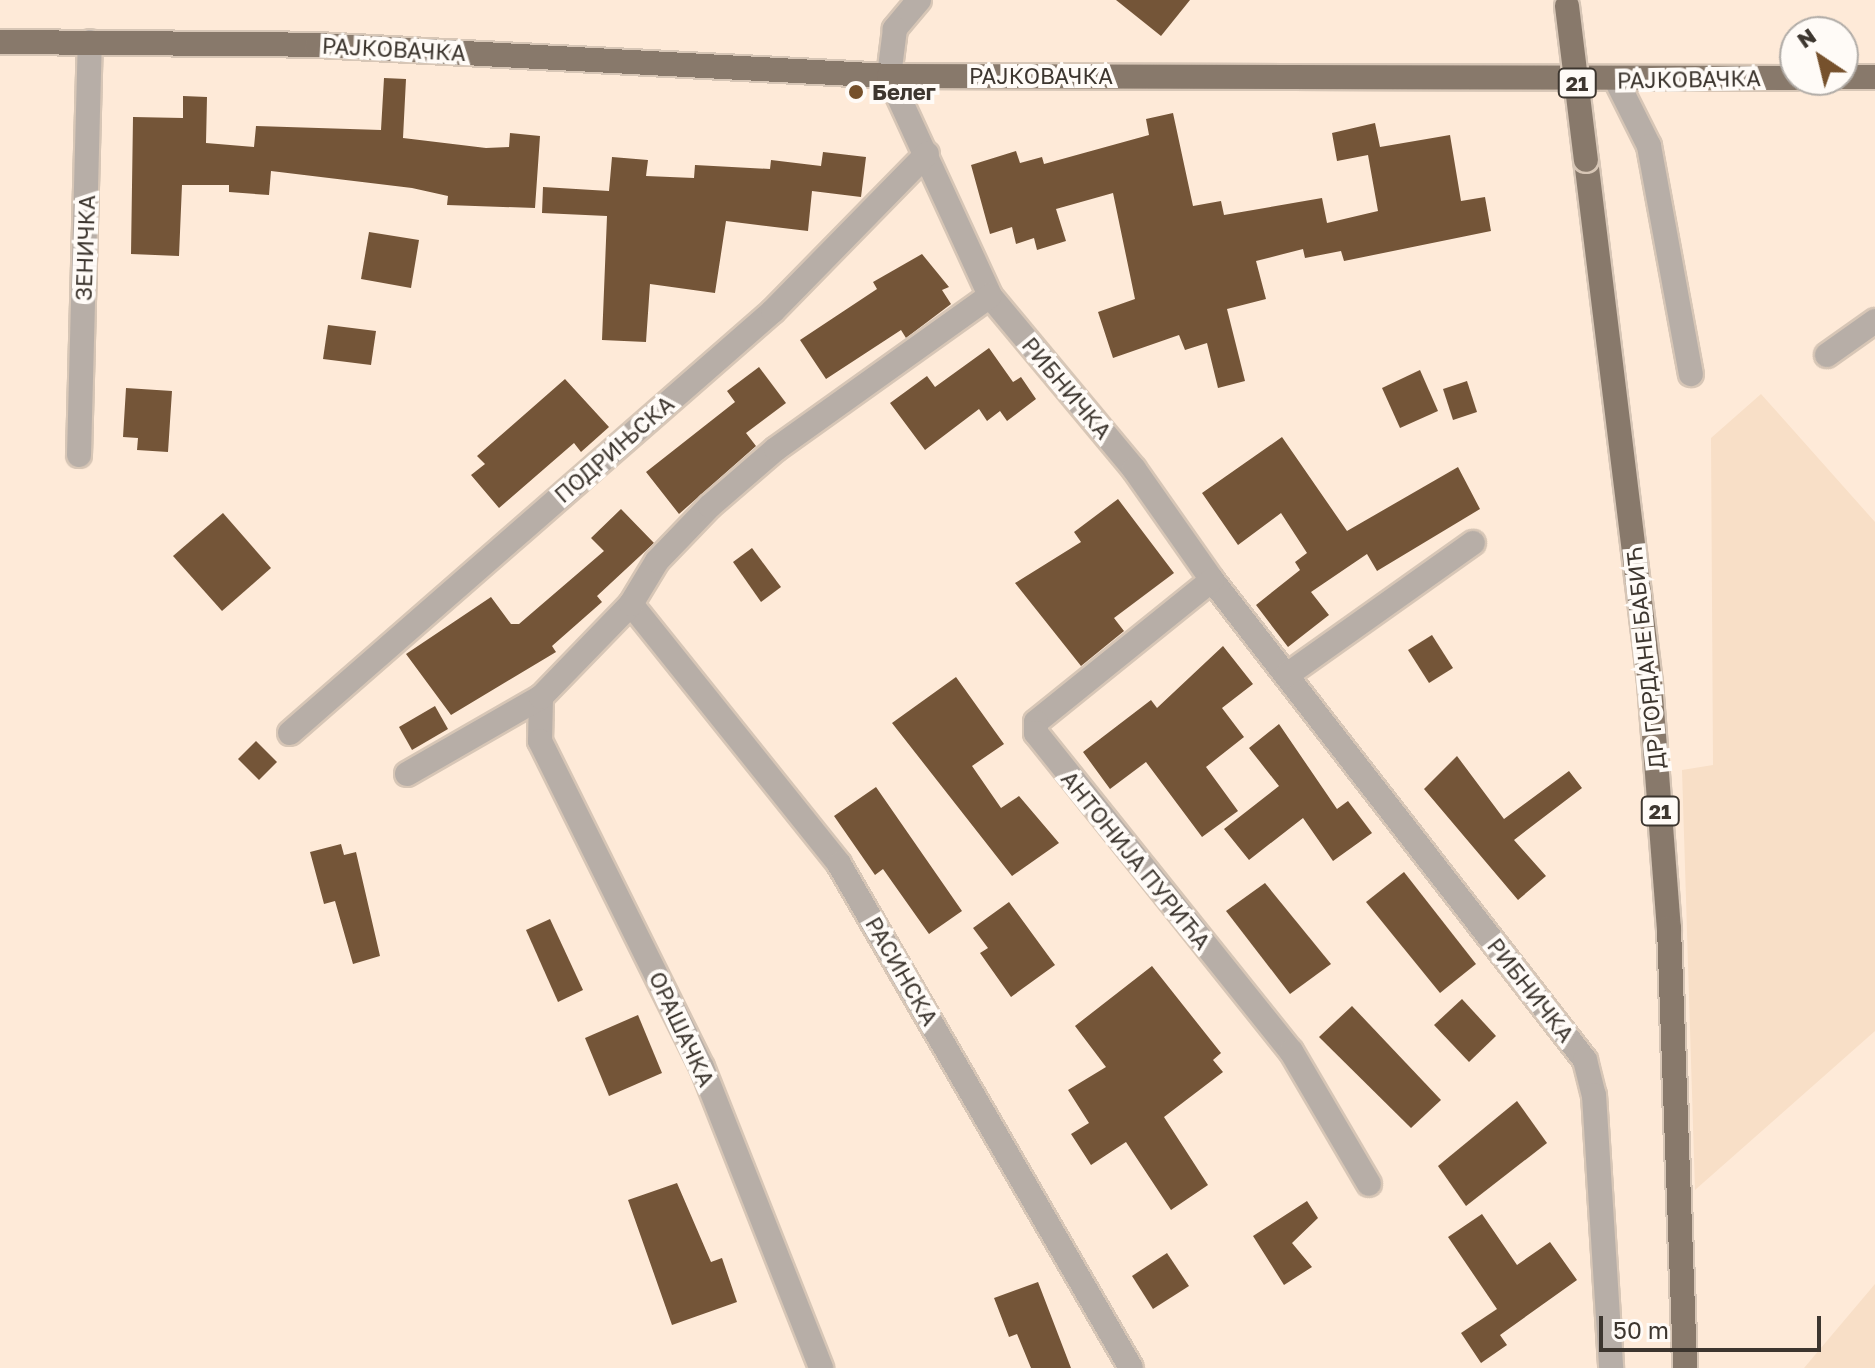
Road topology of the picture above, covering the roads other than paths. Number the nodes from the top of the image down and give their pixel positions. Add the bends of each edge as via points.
1 (919, 0) edge
2 (1566, 3) edge
3 (0, 42) edge
4 (90, 42) junction
5 (889, 76) junction
6 (1779, 78) edge
7 (1616, 80) junction
8 (927, 154) junction
9 (990, 296) junction
10 (1875, 321) edge
11 (1827, 355) dead end
12 (1691, 374) dead end
13 (79, 455) dead end
14 (1473, 543) dead end
15 (1212, 580) junction
16 (631, 604) junction
17 (1287, 675) junction
18 (541, 697) junction
19 (290, 733) dead end
20 (407, 774) dead end
21 (1369, 1184) dead end
22 (821, 1368) edge
23 (1131, 1368) edge
24 (1611, 1368) edge
25 (1685, 1368) edge

1 - 5 street via 895,29
2 - 25 main road, ДР ГОРДАНЕ БАБИЋ / 21, bridge via 1650,683 1669,943
3 - 4 main road, РАЈКОВАЧКА
4 - 5 main road, РАЈКОВАЧКА via 317,45
4 - 13 street, ЗЕНИЧКА
5 - 7 main road, РАЈКОВАЧКА
5 - 8 street, РИБНИЧКА
6 - 7 main road, РАЈКОВАЧКА
7 - 12 street via 1649,146
8 - 9 street, РИБНИЧКА
8 - 19 street, ПОДРИЊСКА via 773,311
9 - 15 street, РИБНИЧКА via 1134,469
9 - 16 street via 765,458 679,536
10 - 11 street
14 - 17 street
15 - 17 street, РИБНИЧКА
15 - 21 street, АНТОНИЈА ПУРИЋА via 1036,722 1036,733 1291,1051
16 - 18 street
16 - 23 street, РАСИНСКА via 839,864
17 - 24 street, РИБНИЧКА via 1585,1060 1594,1095
18 - 20 street
18 - 22 street, ОРАШАЧКА via 540,741 702,1067

